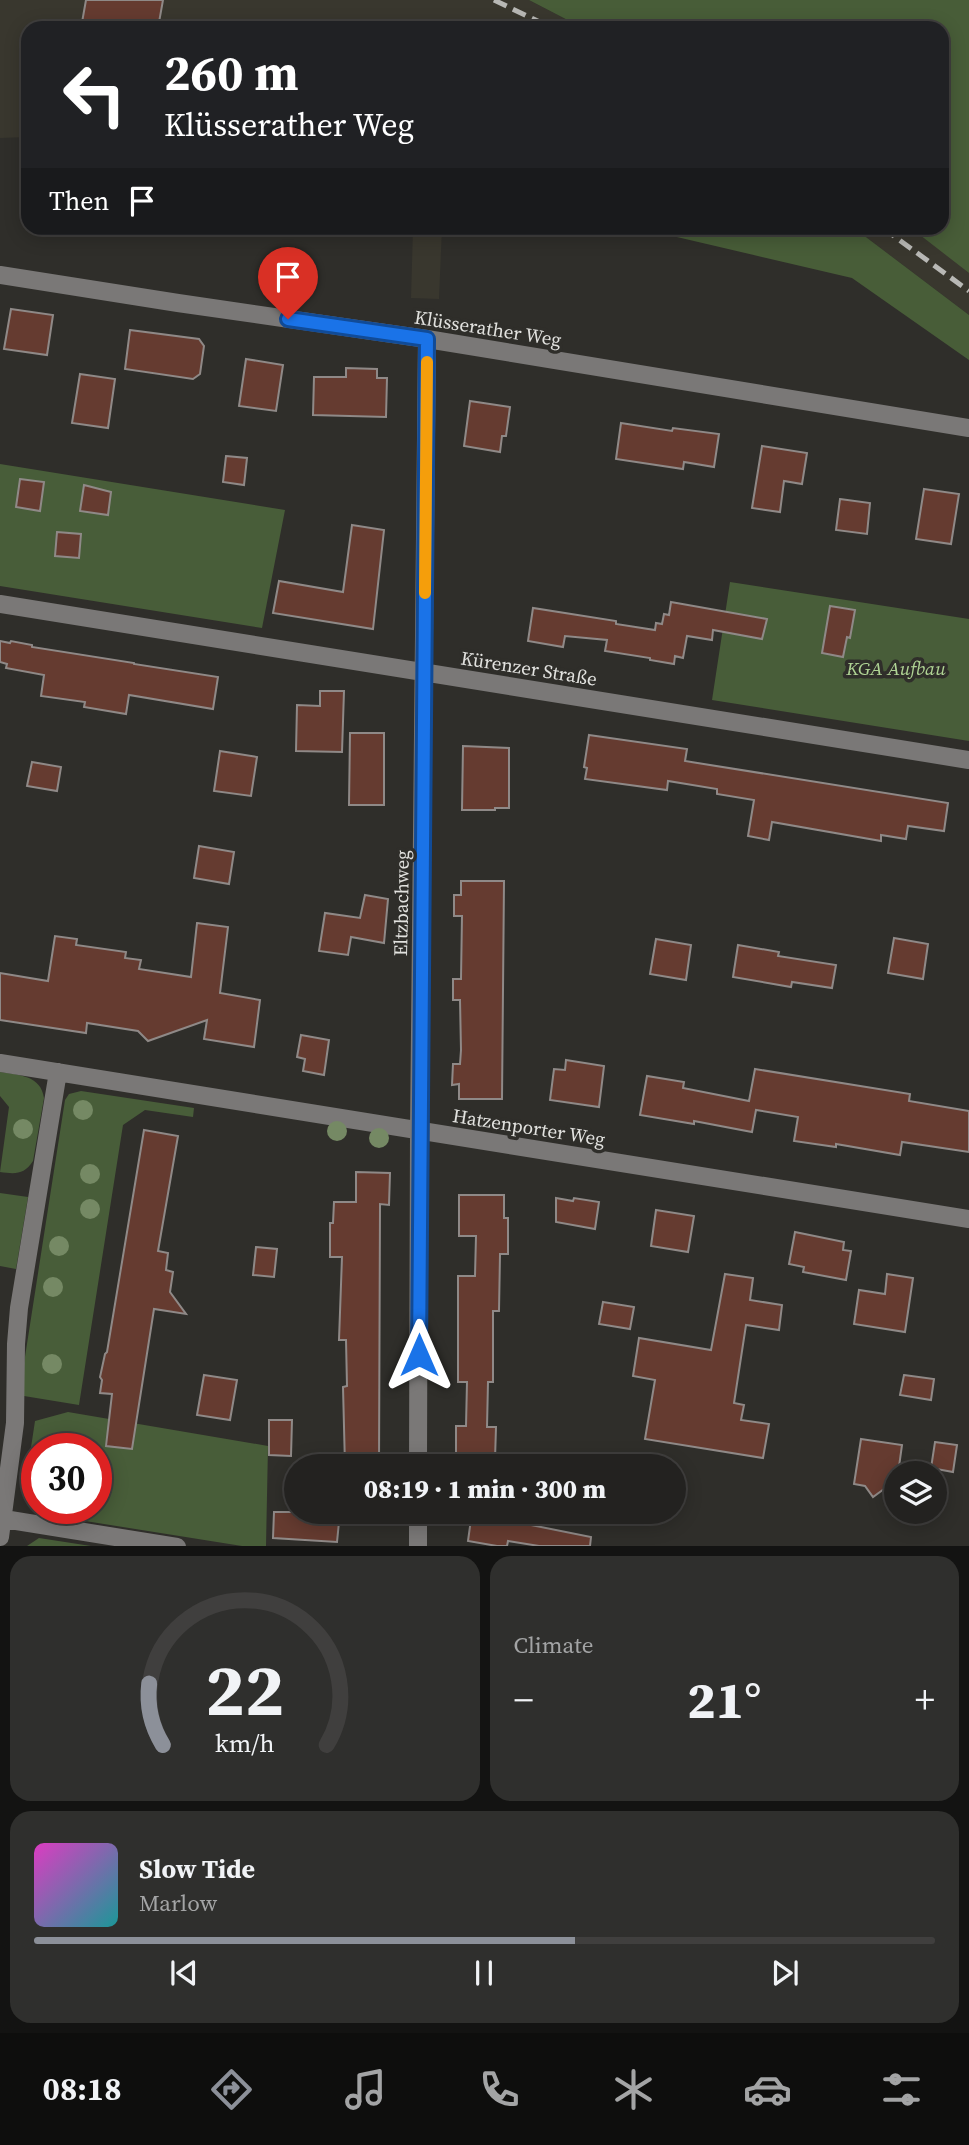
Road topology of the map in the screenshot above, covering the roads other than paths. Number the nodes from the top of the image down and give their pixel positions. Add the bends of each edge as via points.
1 (0, 275) edge
2 (427, 339) junction
3 (969, 428) edge
4 (0, 604) edge
5 (424, 673) junction
6 (969, 760) edge
7 (0, 1063) edge
8 (58, 1072) junction
9 (419, 1131) junction
10 (969, 1219) edge
11 (418, 1454) edge
12 (4, 1519) junction
13 (418, 1524) edge
14 (0, 1537) edge
15 (177, 1546) edge
16 (418, 1546) edge

1 - 2 street, Klüsserather Weg
2 - 3 street, Klüsserather Weg
2 - 5 street, Eltzbachweg
4 - 5 street, Kürenzer Straße
5 - 6 street, Kürenzer Straße
5 - 9 street, Eltzbachweg
7 - 8 street, Hatzenporter Weg
8 - 9 street, Hatzenporter Weg
8 - 12 street via 19,1308 15,1423
9 - 10 street, Hatzenporter Weg
9 - 11 street, Eltzbachweg
12 - 14 street
12 - 15 street
13 - 16 street

